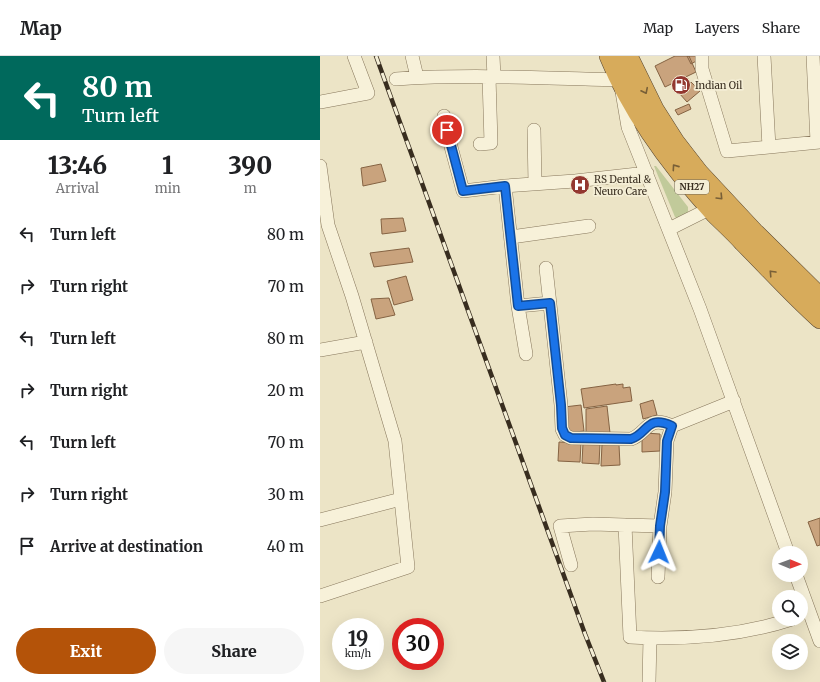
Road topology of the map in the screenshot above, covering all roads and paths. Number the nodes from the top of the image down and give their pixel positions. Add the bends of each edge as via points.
1 (354, 56) edge
2 (412, 56) edge
3 (493, 56) edge
4 (609, 56) edge
5 (628, 56) edge
6 (702, 56) edge
7 (764, 56) edge
8 (813, 56) edge
9 (492, 77) junction
10 (417, 78) junction
11 (396, 79) dead end
12 (620, 80) junction
13 (320, 102) edge
14 (444, 116) dead end
15 (534, 130) dead end
16 (819, 142) edge
17 (480, 144) dead end
18 (769, 147) junction
19 (647, 173) junction
20 (321, 174) edge
21 (535, 184) junction
22 (505, 186) junction
23 (711, 208) junction
24 (589, 226) dead end
25 (669, 229) junction
26 (511, 237) junction
27 (546, 268) dead end
28 (812, 294) edge
29 (550, 303) junction
30 (518, 306) junction
31 (820, 319) edge
32 (820, 332) edge
33 (366, 342) junction
34 (320, 350) edge
35 (526, 354) dead end
36 (734, 401) junction
37 (672, 426) junction
38 (401, 499) junction
39 (320, 520) edge
40 (625, 524) junction
41 (660, 526) junction
42 (786, 546) edge
43 (571, 565) dead end
44 (658, 577) dead end
45 (320, 596) edge
46 (808, 619) edge
47 (772, 625) edge
48 (650, 638) junction
49 (820, 641) edge
50 (649, 682) edge

1 - 13 street via 368,92
2 - 10 street
3 - 9 street
4 - 12 highway, NH27
5 -> 28 highway, NH27 via 654,109 675,142 699,172
6 - 18 street via 702,69 727,151
7 - 18 street
8 - 16 street
9 - 10 street
9 - 12 street
9 - 17 street via 491,142
10 - 11 street
12 - 19 street via 628,127
23 -> 12 highway, NH27 via 678,171 632,103
14 - 22 street via 463,191
15 - 21 street
16 - 18 street
19 - 21 street
19 - 25 street
20 - 33 street via 328,225
21 - 22 street
22 - 26 street
23 - 25 street
28 -> 23 highway, NH27
24 - 26 street
25 - 36 street
26 - 30 street
27 - 29 street
28 - 31 highway
28 - 32 highway, NH27
29 - 30 street
29 - 37 street via 562,428 565,435 571,438 631,439 654,423
30 - 35 street
33 - 34 street
33 - 38 street via 395,441
36 - 37 street
36 - 42 street
37 - 41 street via 667,441 665,492
38 - 39 street
38 - 45 street via 408,567
40 - 41 street
40 - 43 street via 560,526
40 - 48 street via 630,637
41 - 44 street
46 - 49 street
47 - 48 street via 723,634
48 - 50 street

